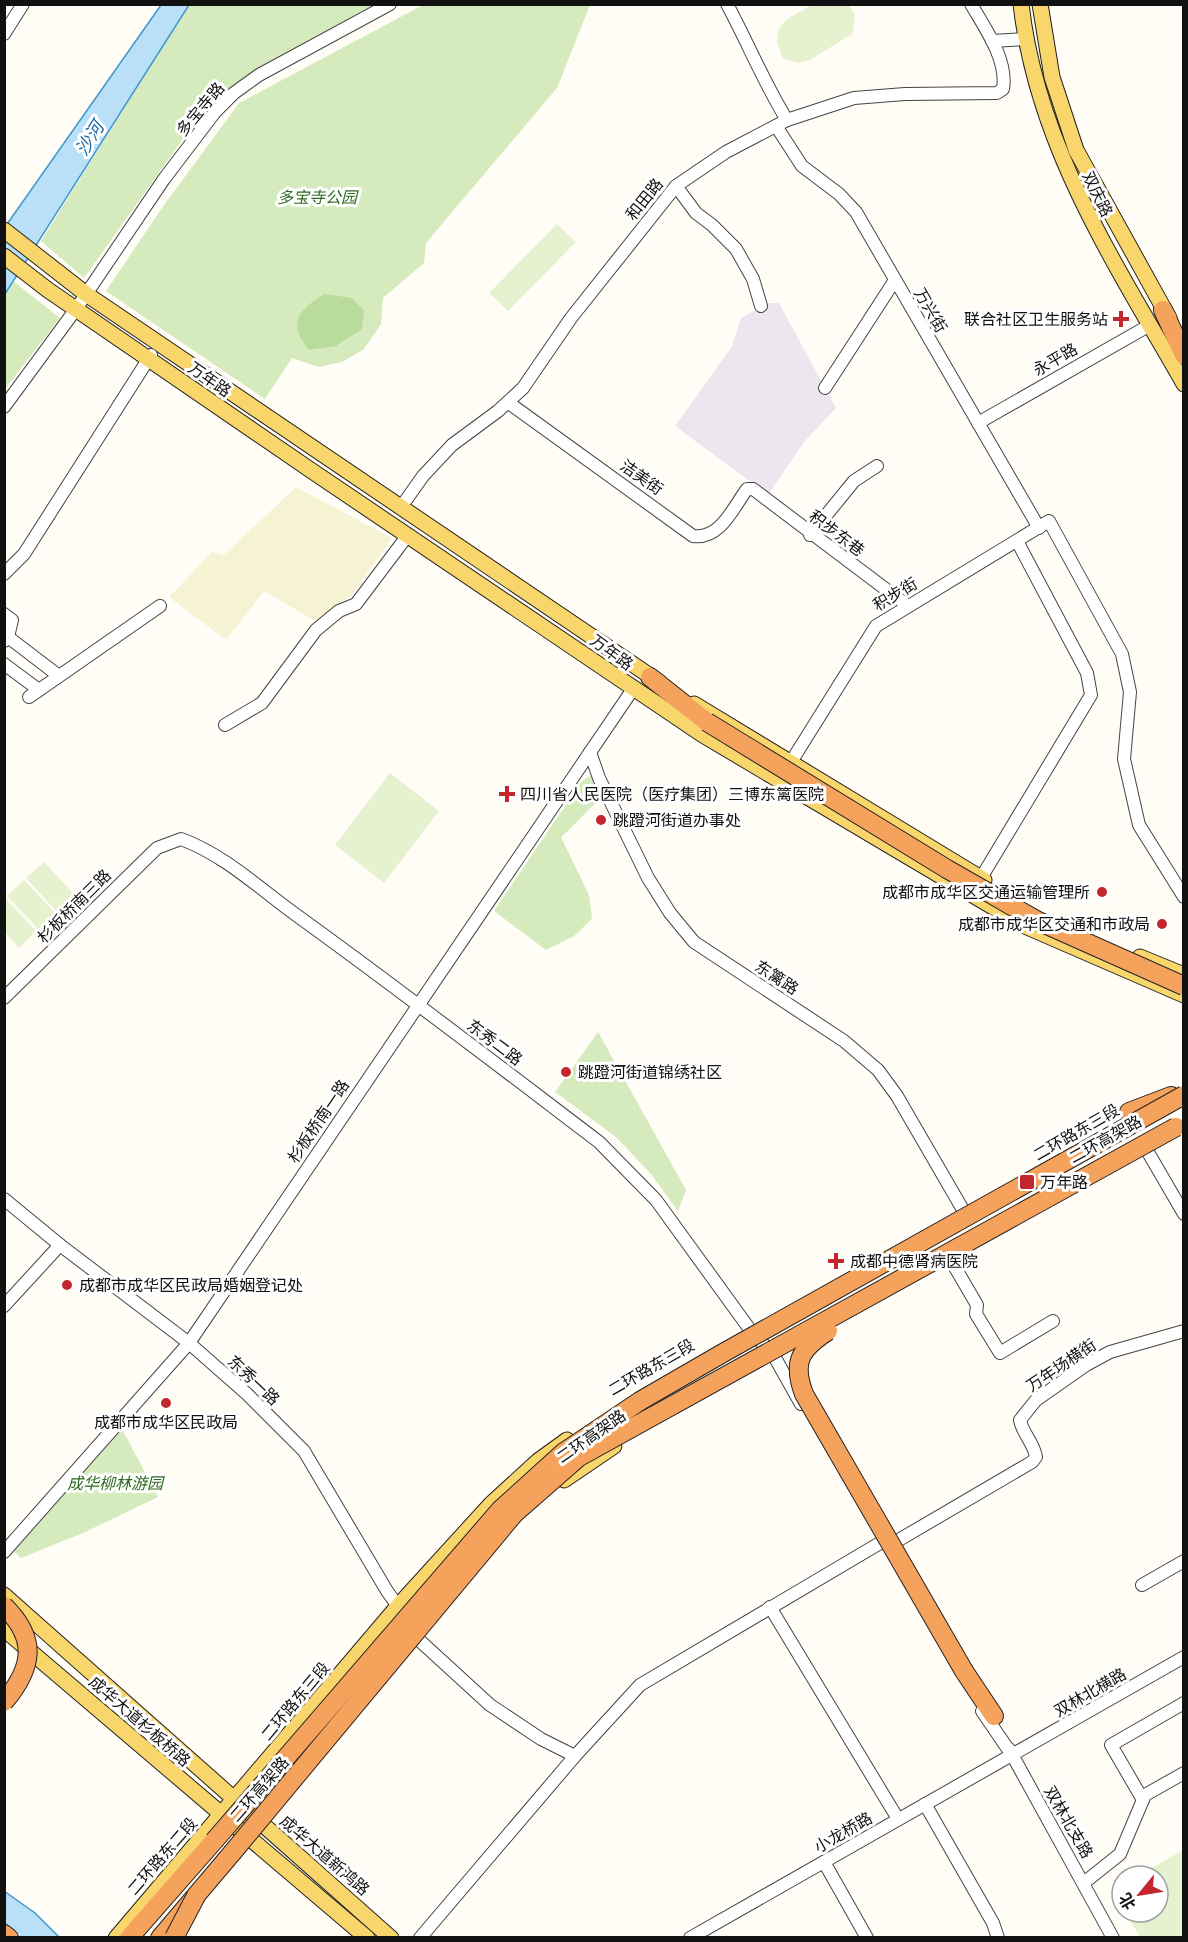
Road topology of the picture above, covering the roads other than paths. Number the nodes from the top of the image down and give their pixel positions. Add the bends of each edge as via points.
1 (23, 4) edge
2 (390, 4) edge
3 (726, 4) edge
4 (971, 4) edge
5 (1021, 4) edge
6 (1040, 4) edge
7 (4, 34) edge
8 (1026, 39) junction
9 (992, 41) junction
10 (781, 123) junction
11 (676, 186) junction
12 (4, 230) edge
13 (4, 256) edge
14 (895, 280) junction
15 (86, 294) junction
16 (761, 306) dead end
17 (76, 309) junction
18 (1163, 310) junction
19 (1150, 324) junction
20 (1184, 337) edge
21 (1184, 355) edge
22 (150, 357) junction
23 (1184, 384) edge
24 (825, 388) dead end
25 (509, 403) junction
26 (4, 407) edge
27 (978, 423) junction
28 (877, 466) dead end
29 (747, 489) joint
30 (401, 507) junction
31 (1039, 528) junction
32 (408, 535) junction
33 (810, 535) junction
34 (1017, 541) junction
35 (4, 574) edge
36 (160, 606) dead end
37 (908, 606) junction
38 (4, 614) edge
39 (6, 639) edge
40 (4, 664) edge
41 (59, 676) junction
42 (650, 677) junction
43 (633, 689) junction
44 (225, 725) dead end
45 (590, 752) junction
46 (791, 762) junction
47 (169, 842) joint
48 (936, 851) junction
49 (925, 869) junction
50 (981, 878) junction
51 (1184, 897) edge
52 (1184, 975) edge
53 (1184, 986) edge
54 (1184, 995) edge
55 (4, 998) edge
56 (417, 1004) junction
57 (1184, 1093) edge
58 (1182, 1125) edge
59 (1145, 1147) junction
60 (4, 1199) edge
61 (966, 1215) junction
62 (1184, 1215) edge
63 (60, 1245) junction
64 (950, 1257) junction
65 (883, 1292) junction
66 (4, 1306) edge
67 (1053, 1321) dead end
68 (1184, 1331) edge
69 (747, 1336) junction
70 (189, 1343) junction
71 (781, 1352) junction
72 (897, 1541) junction
73 (880, 1543) junction
74 (4, 1552) edge
75 (1184, 1561) edge
76 (1142, 1585) dead end
77 (4, 1595) edge
78 (4, 1606) edge
79 (398, 1606) junction
80 (770, 1607) junction
81 (4, 1622) edge
82 (4, 1629) edge
83 (419, 1640) junction
84 (1184, 1657) edge
85 (4, 1684) edge
86 (4, 1702) edge
87 (1184, 1703) edge
88 (994, 1716) junction
89 (1012, 1755) junction
90 (575, 1756) junction
91 (1184, 1773) edge
92 (236, 1799) junction
93 (1143, 1800) junction
94 (925, 1804) junction
95 (221, 1815) junction
96 (898, 1819) junction
97 (265, 1826) junction
98 (252, 1840) junction
99 (824, 1862) junction
100 (1084, 1882) junction
101 (196, 1896) junction
102 (148, 1916) junction
103 (712, 1926) junction
104 (4, 1934) edge
105 (9, 1938) edge
106 (116, 1938) edge
107 (121, 1938) edge
108 (129, 1938) edge
109 (160, 1938) edge
110 (172, 1938) edge
111 (367, 1938) edge
112 (391, 1938) edge
113 (420, 1938) edge
114 (690, 1938) edge
115 (719, 1938) edge
116 (867, 1938) edge
117 (998, 1938) edge
118 (1113, 1938) edge

1 - 7 street
2 - 15 street, 多宝寺路 via 259,75 234,93 164,179
3 - 10 street, 万兴街 via 749,45
4 - 9 street
5 - 8 main road, 双庆路
6 - 18 main road, 双庆路 via 1052,77 1076,150
8 - 9 street
8 - 19 main road, 双庆路 via 1040,102 1072,184
9 - 10 street, 和田路 via 1004,83 997,93 855,98
10 - 11 street, 和田路
10 - 14 street, 万兴街 via 802,166 856,212
11 - 16 street via 696,213 736,249 753,279
11 - 25 street, 和田路
12 - 15 main road, 万年路
13 - 17 main road, 万年路
14 - 24 street
14 - 27 street, 万兴街
15 - 17 street, 多宝寺路
15 - 30 main road, 万年路
17 - 22 main road, 万年路
17 - 26 street, 多宝寺路
18 - 20 main road, 双庆路
18 - 21 highway
19 - 23 main road, 双庆路
19 - 27 street, 永平路
22 - 32 main road, 万年路
22 - 35 street via 24,554
25 - 29 street, 洁美街 via 693,536 716,532
25 - 30 street, 和田路 via 452,445
27 - 31 street, 万兴街
28 - 33 street via 854,481
29 - 33 street, 积步东巷 via 753,489
30 - 42 main road, 万年路
31 - 34 street, 积步街
31 - 51 street via 1049,521 1122,654 1130,692 1124,759 1139,825
32 - 43 main road, 万年路
32 - 44 street via 356,604 339,611 316,630 262,703
33 - 37 street, 积步东巷
34 - 37 street, 积步街
34 - 50 street via 1087,673 1091,695
36 - 41 street
37 - 46 street, 积步街 via 876,626
38 - 39 street via 12,620
39 - 41 street
40 - 41 street via 34,694
42 - 46 main road, 万年路
42 - 53 highway, bridge via 706,722 947,869 1038,921
43 - 45 street, 杉板桥南一路
43 - 49 main road, 万年路
45 - 56 street, 杉板桥南一路
45 - 61 street, 东篱路 via 598,778 670,913 694,942 844,1041 878,1070
46 - 48 main road, 万年路
47 - 55 street, 杉板桥南三路 via 157,848
47 - 56 street, 东秀二路 via 181,839 197,845 231,866
48 - 49 main road via 942,857 941,867
48 - 50 main road, 万年路
49 - 54 main road, 万年路 via 1025,926
50 - 52 main road, 万年路 via 1056,921
56 - 69 street, 东秀二路 via 599,1142 626,1167 656,1200
56 - 70 street, 杉板桥南一路
57 - 61 main road, 二环路东三段
57 - 69 highway, 二环高架路, bridge
57 - 69 highway, bridge via 1129,1112 784,1309
58 - 59 main road
58 - 65 highway, 二环高架路, bridge
59 - 62 street
59 - 64 main road
60 - 63 street, 东秀一路
61 - 69 main road, 二环路东三段
63 - 66 street
63 - 70 street, 东秀一路
64 - 67 street via 977,1305 976,1314 1000,1353
64 - 71 main road
65 - 88 highway, bridge via 813,1341 802,1354 798,1379 964,1671
65 - 101 highway, 二环高架路, bridge via 579,1457 536,1492
68 - 72 street, 万年场横街 via 1110,1352 1036,1400 1020,1420 1035,1451 1032,1462
69 - 71 street
69 - 79 main road, 二环路东三段 via 615,1409 538,1461 491,1504
69 - 102 highway, 二环高架路, bridge via 564,1452 525,1485
70 - 74 street, 杉板桥南一路
70 - 79 street, 东秀一路 via 304,1451
71 - 72 street
71 - 73 street
71 - 83 main road via 629,1436 559,1484 518,1523
72 - 88 street
73 - 80 street
73 - 89 street via 958,1676
75 - 76 street
77 - 92 main road, 成华大道杉板桥路
78 - 86 highway, bridge via 20,1625 28,1653 25,1674
79 - 83 street, 东秀一路
79 - 92 main road, 二环路东三段
80 - 90 street via 640,1685
80 - 96 street
81 - 85 highway via 14,1640 16,1657
82 - 95 main road, 成华大道杉板桥路
83 - 90 street, 东秀一路 via 490,1705
83 - 97 main road
84 - 89 street, 双林北横路
87 - 93 street via 1112,1745
88 - 89 street
89 - 94 street, 小龙桥路
89 - 100 street, 双林北支路
90 - 113 street
91 - 93 street via 1145,1795
92 - 95 main road, 二环路东二段
92 - 97 main road, 成华大道新鸿路
93 - 100 street via 1120,1854
94 - 96 street, 小龙桥路
94 - 117 street
95 - 98 main road, 成华大道杉板桥路
95 - 106 main road, 二环路东二段
96 - 99 street, 小龙桥路
97 - 98 main road
97 - 112 main road, 成华大道新鸿路
98 - 110 main road
98 - 111 main road
99 - 103 street, 小龙桥路
99 - 116 street
100 - 118 street, 双林北支路
101 - 109 highway, 二环高架路, bridge
101 - 110 highway, bridge
102 - 107 highway
102 - 108 highway, 二环高架路
103 - 114 street, 小龙桥路
103 - 115 street
104 - 105 highway

